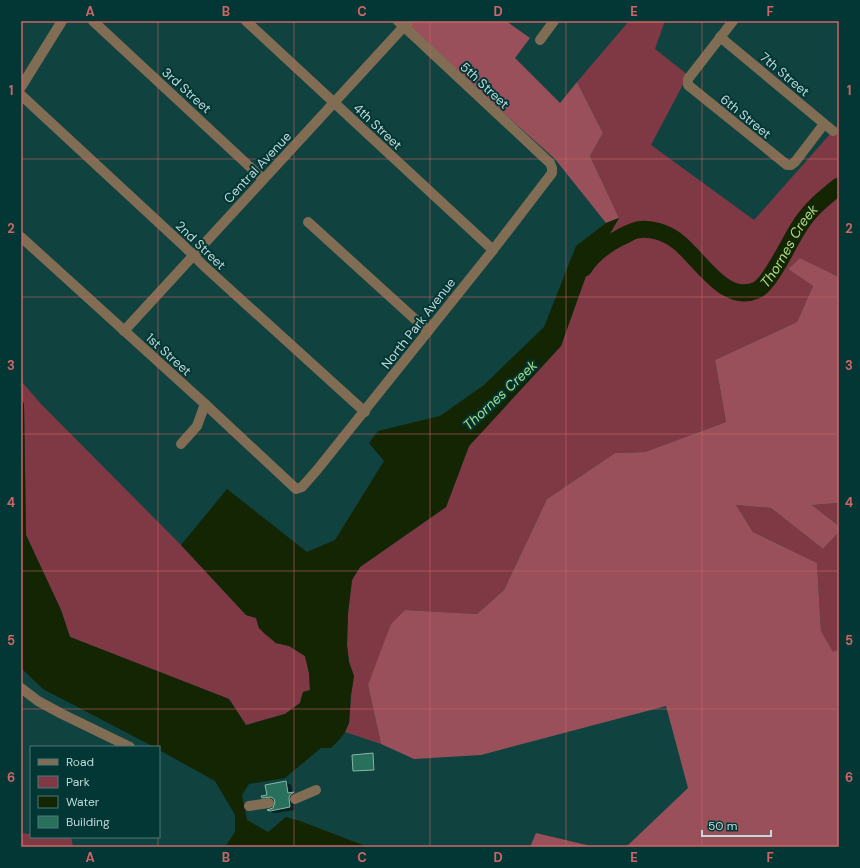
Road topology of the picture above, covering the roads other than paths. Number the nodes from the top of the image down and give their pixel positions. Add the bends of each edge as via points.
1 (62, 21) edge
2 (93, 21) edge
3 (246, 21) edge
4 (554, 21) edge
5 (733, 21) edge
6 (404, 23) edge
7 (720, 37) junction
8 (540, 40) dead end
9 (21, 87) edge
10 (21, 96) edge
11 (334, 103) junction
12 (824, 124) junction
13 (833, 131) dead end
14 (552, 168) joint
15 (263, 179) junction
16 (308, 222) dead end
17 (21, 237) edge
18 (493, 250) junction
19 (193, 255) junction
20 (124, 331) junction
21 (428, 331) junction
22 (205, 404) junction
23 (365, 412) junction
24 (181, 444) dead end
25 (299, 488) joint
26 (21, 688) edge
27 (128, 746) edge
28 (316, 790) dead end
29 (295, 799) dead end
30 (268, 803) dead end
31 (249, 806) dead end

1 - 9 street
2 - 15 street, 3rd Street
3 - 11 street, 4th Street
4 - 8 street
5 - 7 street
6 - 11 street, Central Avenue
6 - 14 street, 5th Street via 550,163
7 - 12 street, 7th Street
7 - 12 street, 6th Street via 688,79 687,82 693,89 784,164 791,165 795,162
10 - 19 street, 2nd Street
11 - 15 street, Central Avenue
11 - 18 street, 4th Street
12 - 13 street, 7th Street
14 - 18 street, North Park Avenue via 548,179
15 - 19 street, Central Avenue
16 - 21 street
17 - 20 street, 1st Street
18 - 21 street, North Park Avenue
19 - 20 street, Central Avenue
19 - 23 street, 2nd Street
20 - 22 street, 1st Street
21 - 23 street, North Park Avenue
22 - 24 street via 197,426
22 - 25 street, 1st Street via 294,487
23 - 25 street, North Park Avenue via 306,484
26 - 27 street via 38,701
28 - 29 street
30 - 31 street

